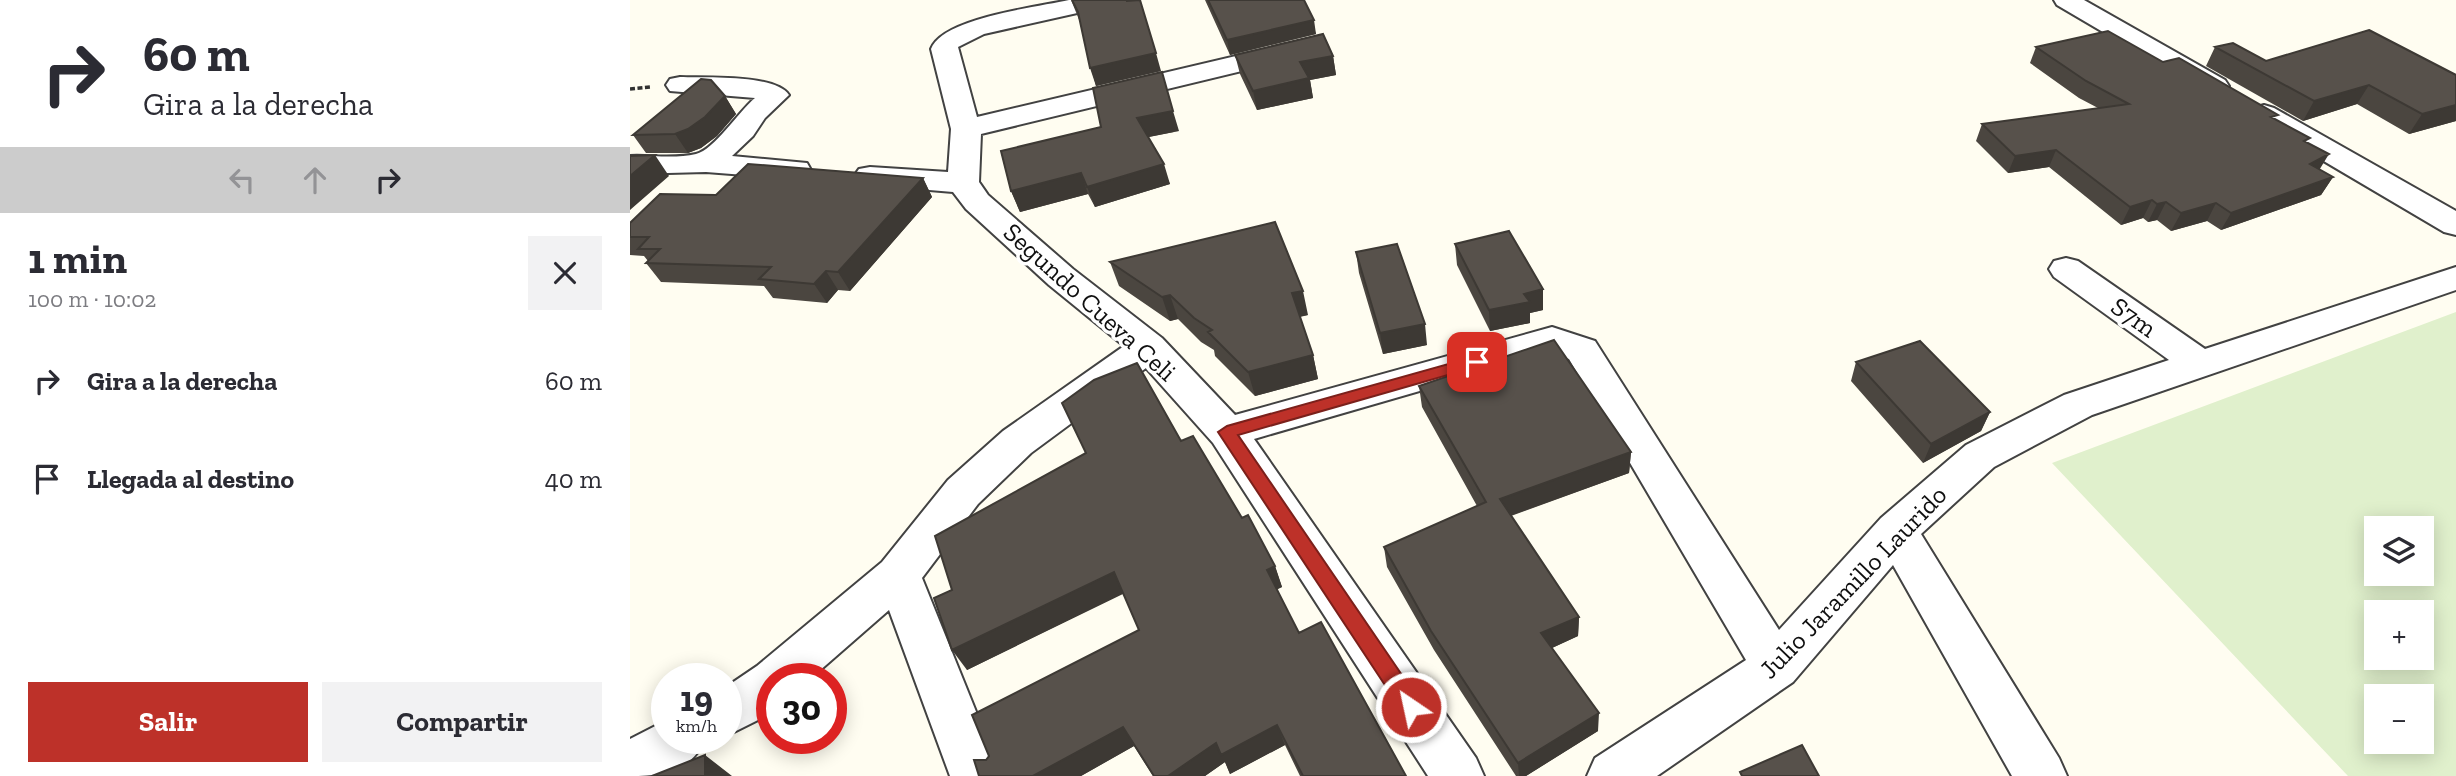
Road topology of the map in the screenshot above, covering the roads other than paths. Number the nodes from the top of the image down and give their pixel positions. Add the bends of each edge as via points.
1 (1104, 0) edge
2 (2066, 0) edge
3 (1316, 46) edge
4 (680, 86) dead end
5 (966, 129) junction
6 (706, 163) junction
7 (630, 165) edge
8 (962, 183) junction
9 (2456, 225) edge
10 (2066, 269) dead end
11 (2456, 278) edge
12 (1149, 347) junction
13 (2202, 365) junction
14 (1227, 432) junction
15 (1896, 531) junction
16 (898, 575) junction
17 (794, 663) edge
18 (1776, 667) junction
19 (653, 754) edge
20 (630, 767) edge
21 (975, 776) edge
22 (1458, 776) edge
23 (1613, 776) edge
24 (2041, 776) edge

1 - 5 street via 953,38 944,49
2 - 9 street
3 - 5 street
4 - 6 street via 765,90 775,95
5 - 8 street
6 - 7 street
6 - 8 street
8 - 12 street, Segundo Cueva Celi via 1061,277
10 - 13 street, S7m
11 - 13 street, Julio Jaramillo Laurido
12 - 14 street, Segundo Cueva Celi
12 - 16 street via 1017,442 963,492
13 - 15 street, Julio Jaramillo Laurido via 2078,405 1980,456
14 - 18 street via 1552,340 1568,344 1581,350
14 - 22 street, Segundo Cueva Celi
15 - 18 street, Julio Jaramillo Laurido
15 - 24 street
16 - 17 street
16 - 21 street
18 - 23 street, Julio Jaramillo Laurido
19 - 20 street

